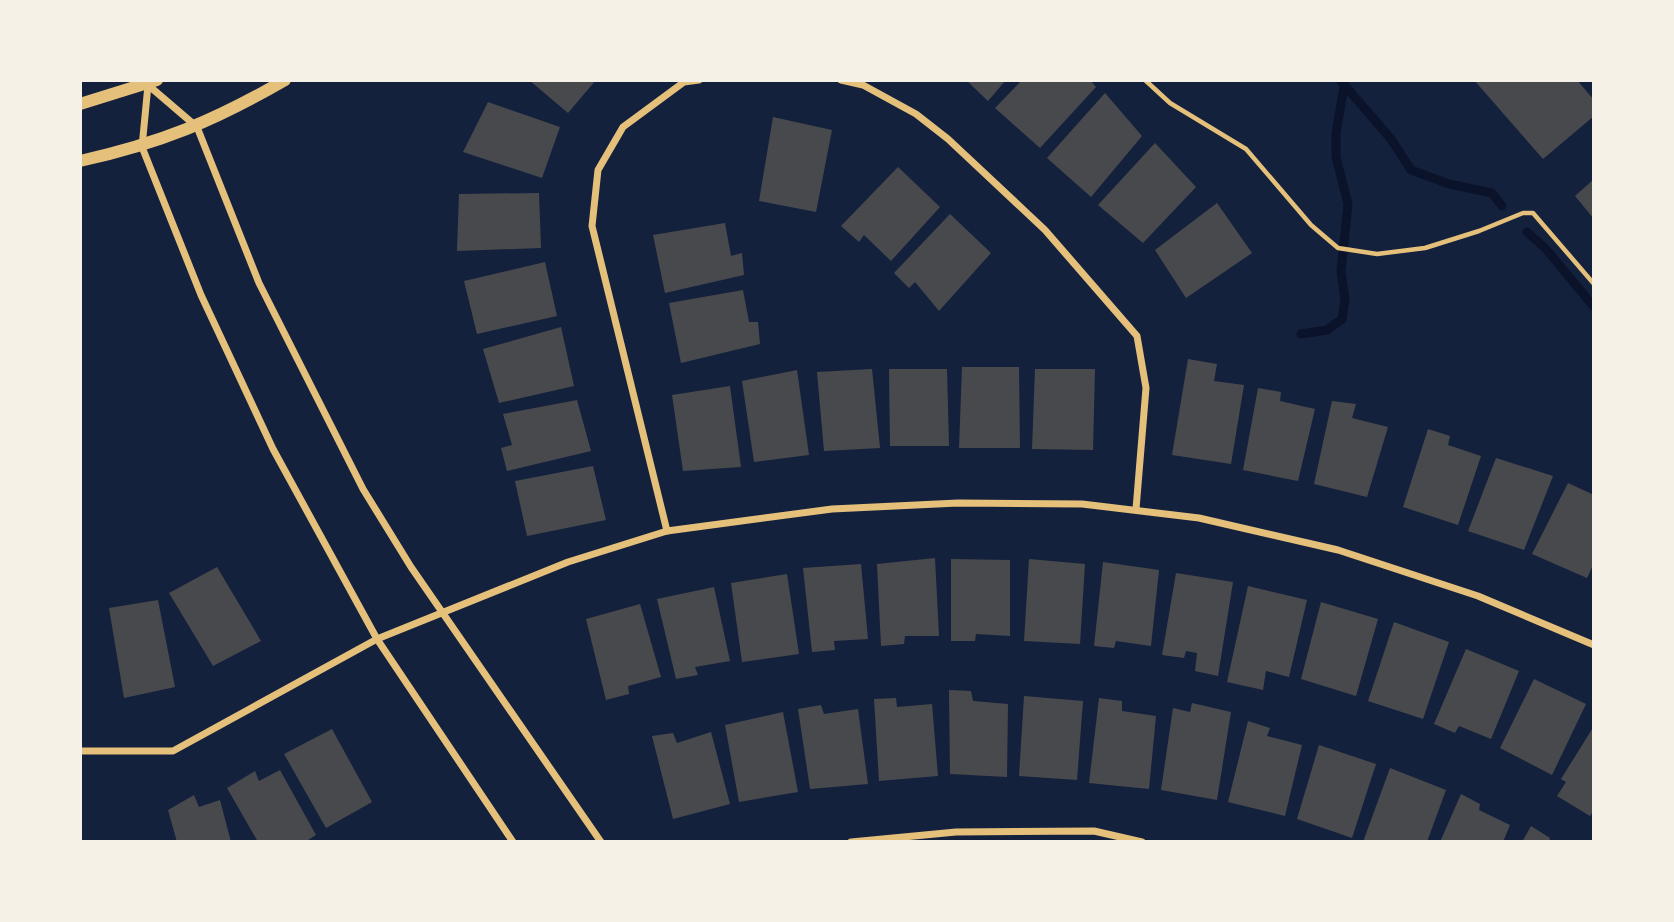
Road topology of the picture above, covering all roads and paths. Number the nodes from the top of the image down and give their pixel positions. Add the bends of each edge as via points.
1 (285, 80) edge
2 (699, 80) edge
3 (841, 80) edge
4 (1145, 80) edge
5 (152, 83) edge
6 (80, 104) edge
7 (197, 127) junction
8 (142, 147) junction
9 (80, 161) edge
10 (1594, 284) edge
11 (1136, 509) junction
12 (667, 531) junction
13 (444, 614) junction
14 (377, 639) junction
15 (1594, 645) edge
16 (80, 751) edge
17 (513, 842) edge
18 (601, 842) edge
19 (851, 842) edge
20 (1142, 842) edge

1 - 7 street
2 - 12 street via 684,82 623,127 598,170 592,226
3 - 11 street via 863,85 916,114 947,139 1045,229 1137,336 1146,388
4 - 10 path via 1170,103 1246,149 1311,225 1338,248 1377,254 1425,247 1533,213
5 - 6 street
5 - 7 street
5 - 8 street
7 - 8 street
7 - 13 street via 258,282 363,489
8 - 9 street
8 - 14 street via 201,295 267,437
11 - 12 street via 958,503 845,508
11 - 15 street via 1199,518 1338,550 1478,596
12 - 13 street via 496,589
13 - 14 street
13 - 18 street
14 - 16 street via 173,751
14 - 17 street
19 - 20 street via 956,832 1094,831

